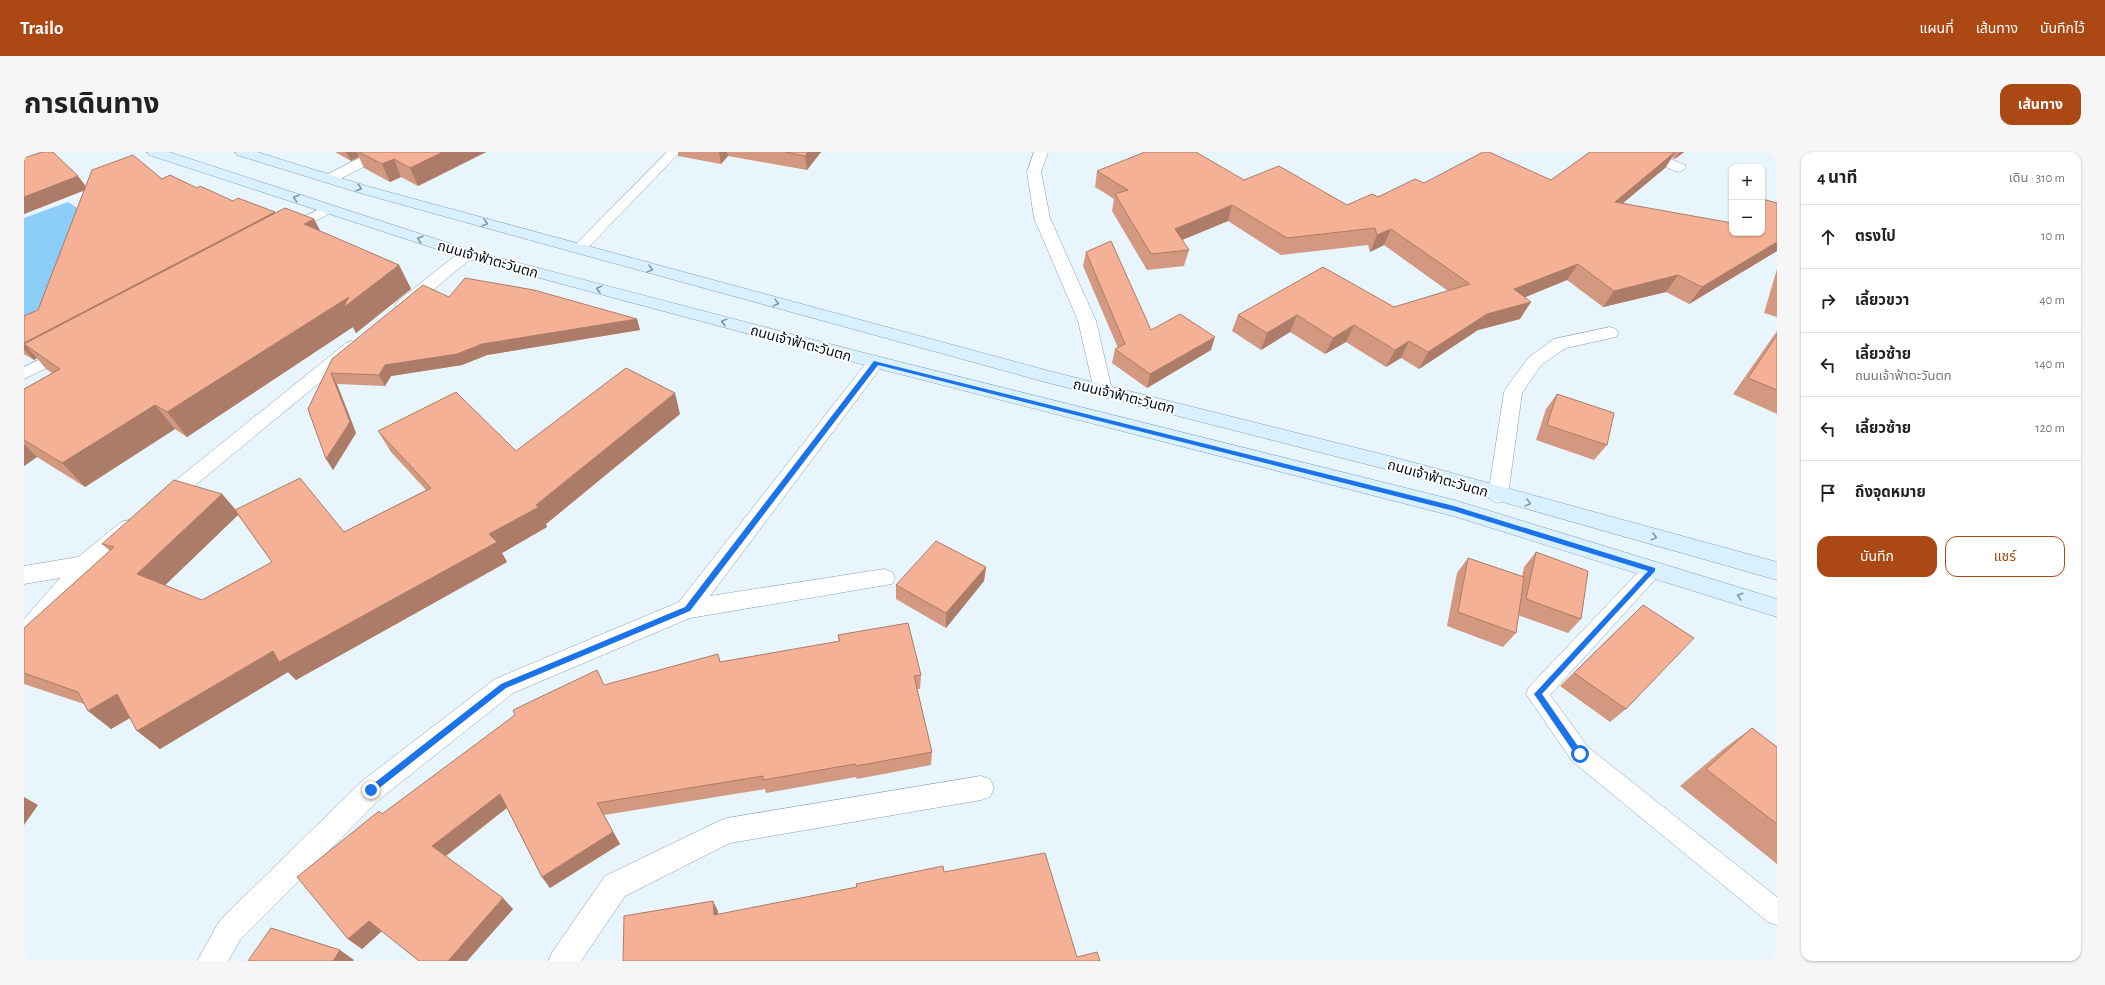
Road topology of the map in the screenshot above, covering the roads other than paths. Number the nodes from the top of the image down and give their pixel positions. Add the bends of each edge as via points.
1 (154, 152) edge
2 (242, 152) edge
3 (382, 152) edge
4 (674, 152) edge
5 (1041, 152) edge
6 (1643, 152) edge
7 (1680, 168) dead end
8 (329, 179) junction
9 (327, 209) junction
10 (279, 235) edge
11 (579, 249) junction
12 (467, 254) junction
13 (393, 314) edge
14 (1610, 333) dead end
15 (368, 334) edge
16 (79, 344) edge
17 (876, 362) junction
18 (24, 374) edge
19 (1103, 390) junction
20 (1498, 495) junction
21 (84, 565) junction
22 (1653, 570) junction
23 (1777, 571) edge
24 (24, 575) edge
25 (884, 578) dead end
26 (1777, 608) edge
27 (687, 609) junction
28 (24, 636) edge
29 (981, 788) dead end
30 (1777, 913) edge
31 (212, 961) edge
32 (563, 961) edge

9 -> 1 main road, ถนนเจ้าฟ้าตะวันตก
2 - 8 main road, ถนนเจ้าฟ้าตะวันตก
3 - 8 street
4 - 11 lane
5 - 19 street via 1034,172 1042,218 1087,321
6 - 7 lane
8 -> 11 main road, ถนนเจ้าฟ้าตะวันตก
9 - 10 lane
12 -> 9 main road, ถนนเจ้าฟ้าตะวันตก
11 -> 19 main road, ถนนเจ้าฟ้าตะวันตก
12 - 13 street
17 -> 12 main road, ถนนเจ้าฟ้าตะวันตก
14 - 20 street via 1560,343 1535,361 1513,392
15 - 21 street
16 - 18 lane
17 - 22 main road, ถนนเจ้าฟ้าตะวันตก via 1454,508
17 - 27 street
19 - 20 main road, ถนนเจ้าฟ้าตะวันตก via 1397,465
20 -> 23 main road, ถนนเจ้าฟ้าตะวันตก
21 - 24 street
21 - 28 street
26 -> 22 main road, ถนนเจ้าฟ้าตะวันตก
22 - 30 lane via 1537,694 1580,754
25 - 27 street
27 - 31 street via 504,686 371,790 230,930
29 - 32 street via 727,831 615,886

